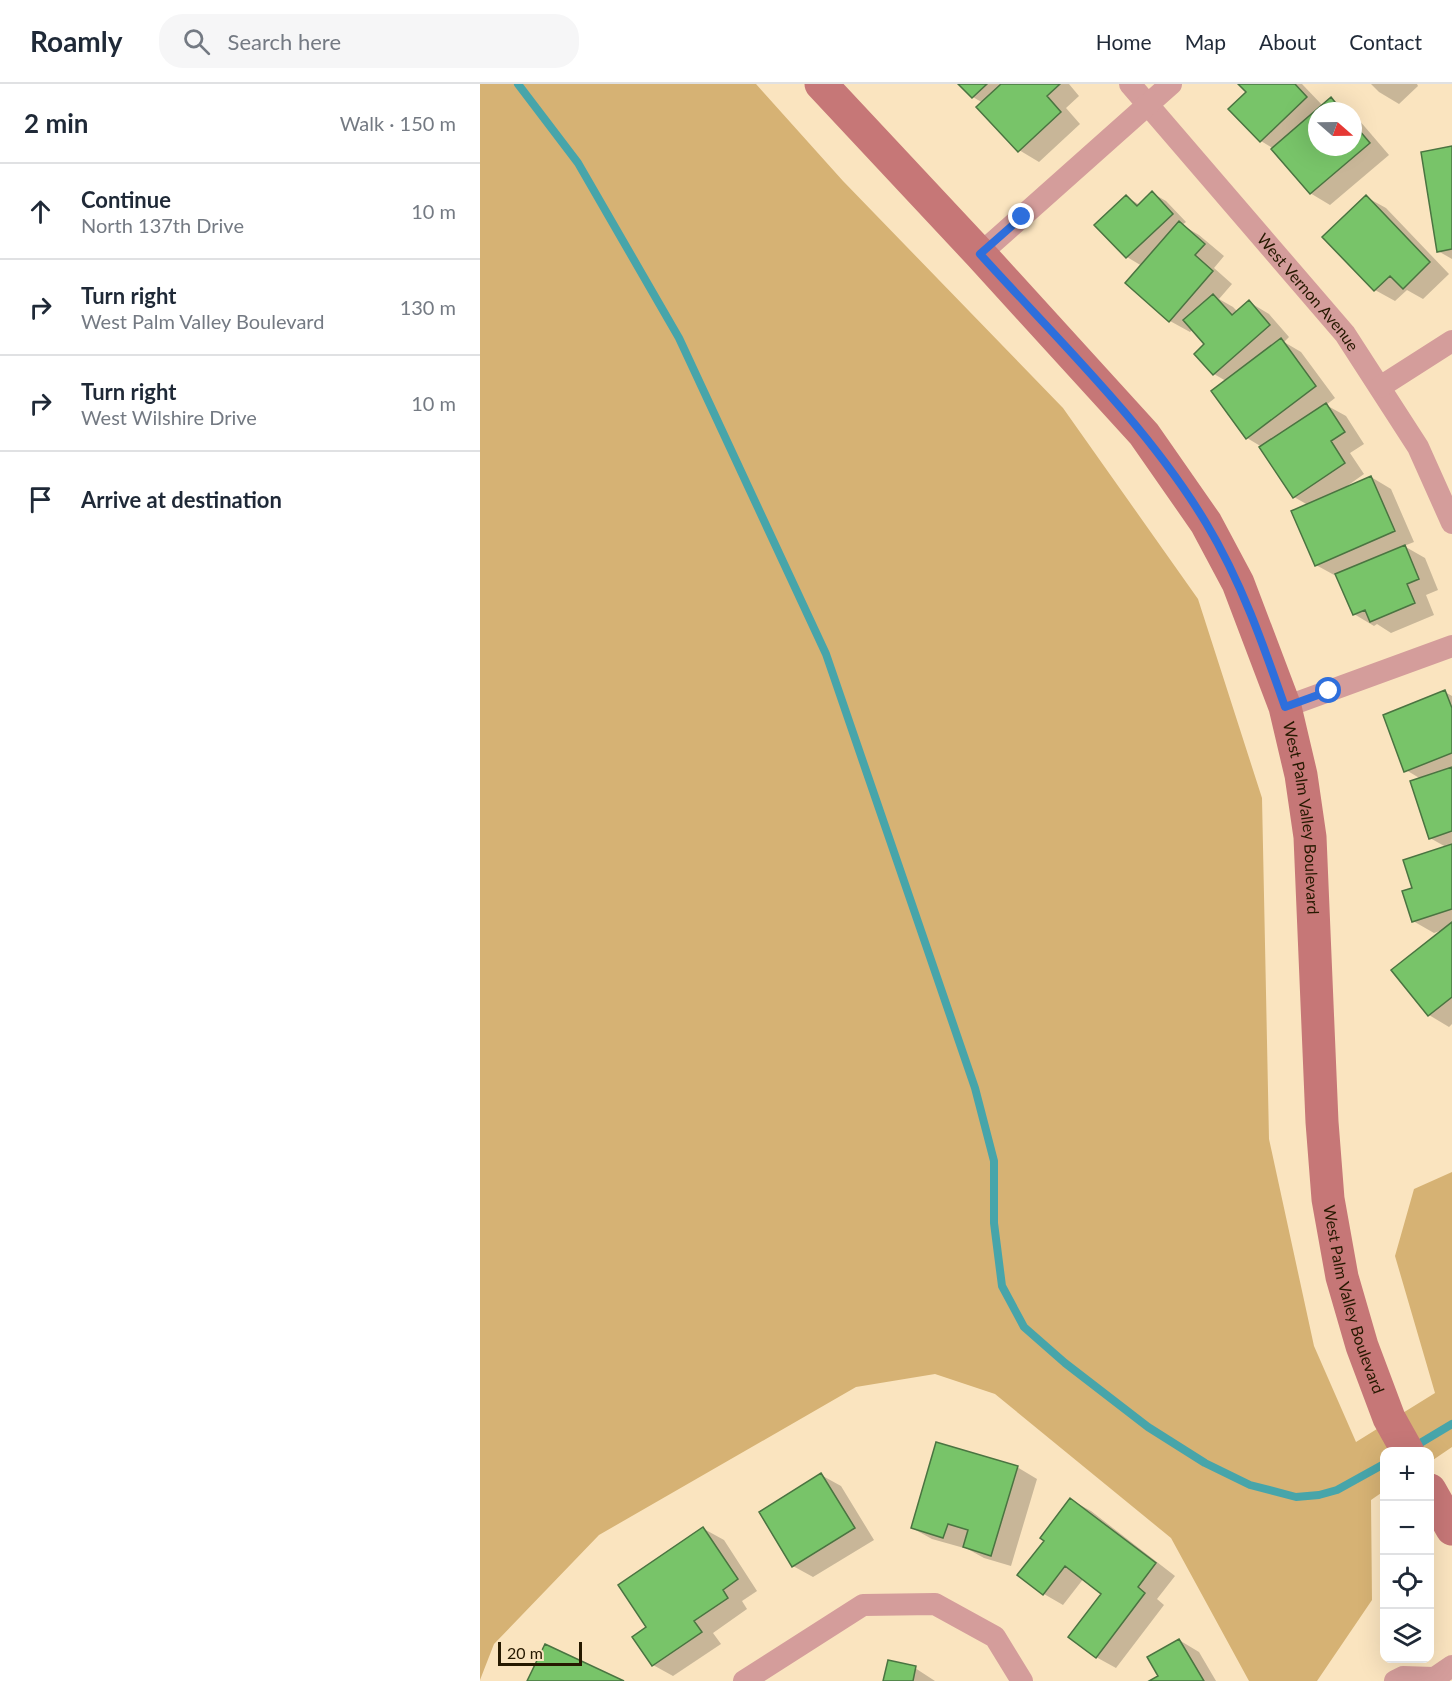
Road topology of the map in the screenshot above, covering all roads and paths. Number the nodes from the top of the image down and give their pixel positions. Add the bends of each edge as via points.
1 (820, 84) edge
2 (1130, 84) edge
3 (1171, 84) edge
4 (1147, 104) junction
5 (980, 254) junction
6 (1452, 341) edge
7 (1380, 387) junction
8 (1452, 524) edge
9 (1452, 646) edge
10 (1285, 707) junction
11 (1405, 1447) edge
12 (1434, 1497) edge
13 (1452, 1529) edge
14 (1438, 1675) edge
15 (744, 1681) edge
16 (1022, 1681) edge
17 (1395, 1681) edge

1 - 5 street, West Palm Valley Boulevard
2 - 4 street, West Vernon Avenue
3 - 4 street
4 - 5 street
4 - 7 street, West Vernon Avenue via 1345,334
5 - 10 street, West Palm Valley Boulevard via 1144,434 1206,523 1238,583
6 - 7 street
7 - 8 street, West Vernon Avenue via 1418,447
9 - 10 street
10 - 11 street, West Palm Valley Boulevard via 1310,837 1328,1199 1342,1277 1362,1346 1389,1418
12 - 13 street
14 - 17 street
15 - 16 street via 863,1605 935,1604 995,1638

